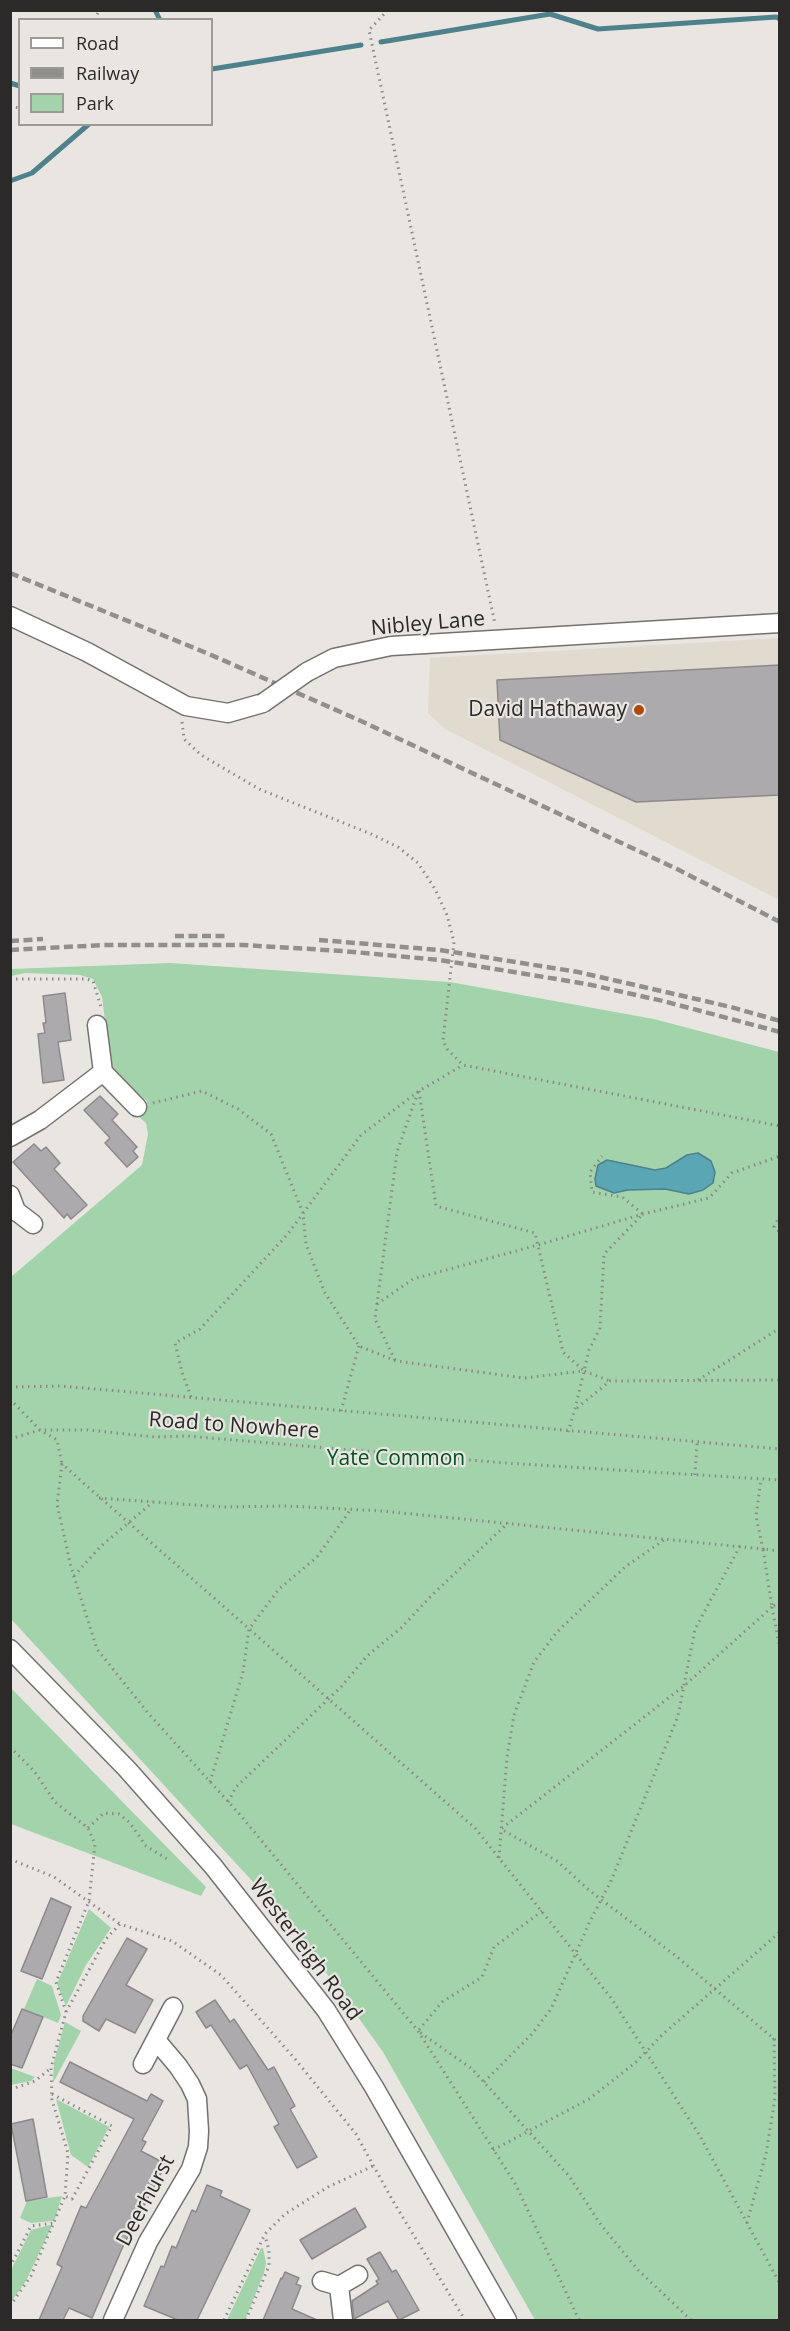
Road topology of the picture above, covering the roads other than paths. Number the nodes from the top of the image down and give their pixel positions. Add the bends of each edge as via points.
1 (10, 616) edge
2 (780, 623) edge
3 (97, 1024) road end
4 (103, 1072) junction
5 (137, 1107) road end
6 (10, 1137) edge
7 (10, 1195) edge
8 (33, 1224) dead end
9 (10, 1649) edge
10 (173, 2007) dead end
11 (156, 2040) junction
12 (143, 2064) dead end
13 (358, 2275) dead end
14 (113, 2320) edge
15 (343, 2320) edge
16 (507, 2320) edge

1 - 2 street, Nibley Lane, bridge via 87,652 186,706 228,713 263,703 334,658 392,646
3 - 4 street
4 - 5 street
4 - 6 street via 40,1120
7 - 8 street via 16,1210
9 - 16 street, Westerleigh Road via 127,1769 213,1866 326,2010
10 - 11 street
11 - 12 street
11 - 14 street, Deerhurst via 178,2066 197,2100 198,2147 191,2169 148,2242
13 - 15 street via 331,2283

